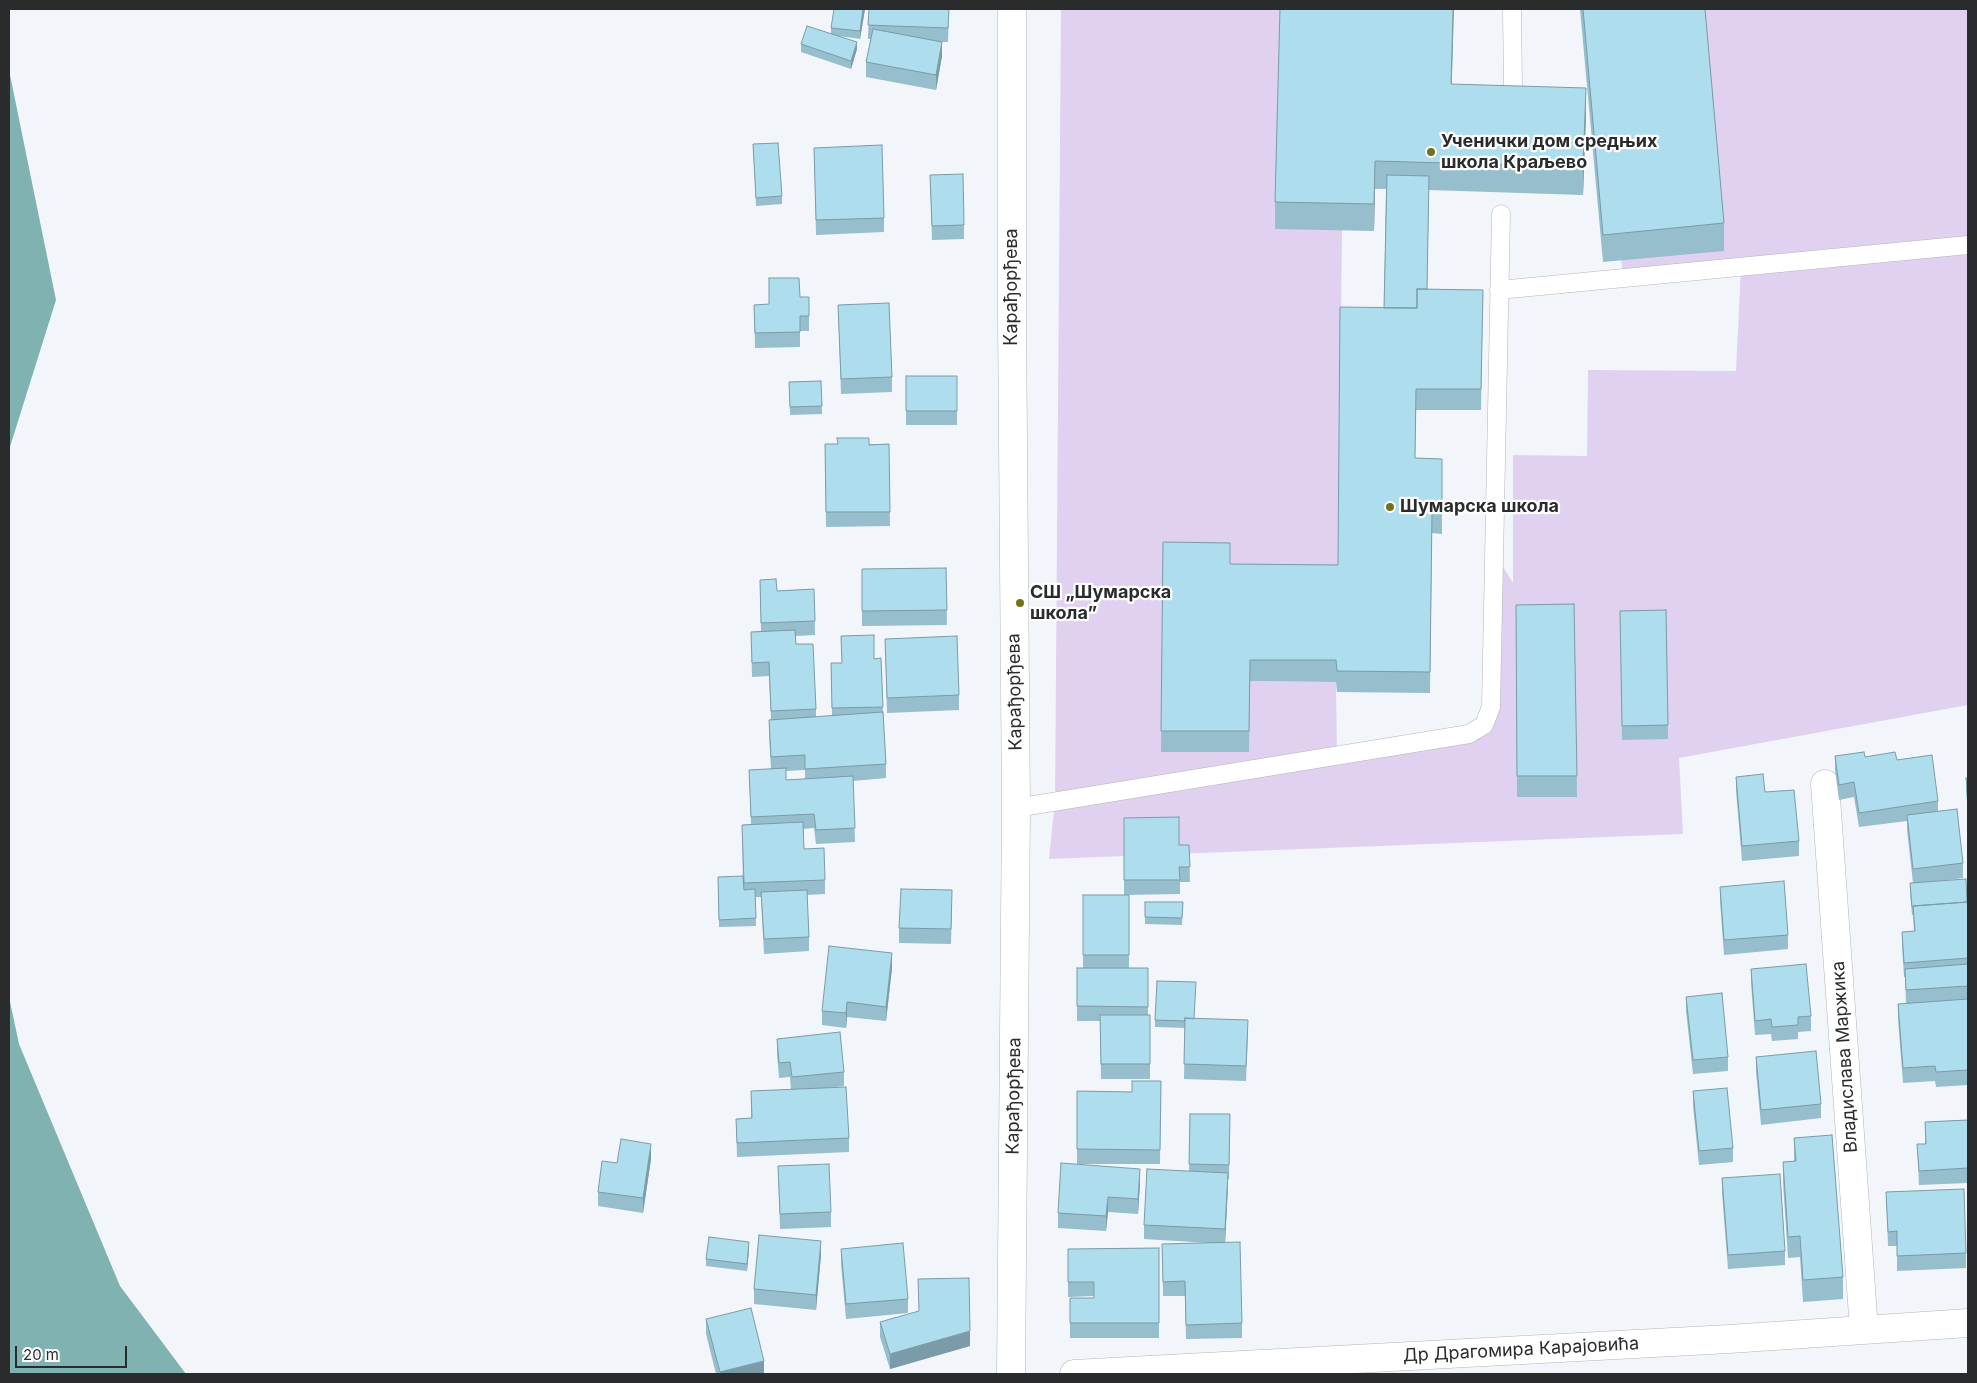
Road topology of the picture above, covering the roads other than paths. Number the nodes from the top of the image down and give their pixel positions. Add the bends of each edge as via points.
1 (1012, 9) edge
2 (1512, 9) edge
3 (1513, 87) edge
4 (1501, 214) dead end
5 (1968, 245) edge
6 (1499, 290) junction
7 (1825, 784) dead end
8 (1016, 808) junction
9 (1968, 1323) edge
10 (1864, 1330) junction
11 (1011, 1374) edge
12 (1074, 1374) edge

1 - 8 street, Карађорђева
2 - 3 lane
4 - 6 lane
5 - 6 lane
6 - 8 lane via 1491,707 1484,725 1469,734
7 - 10 street, Владислава Маржика
8 - 11 street, Карађорђева
9 - 10 street, Др Драгомира Карајовића
10 - 12 street, Др Драгомира Карајовића

